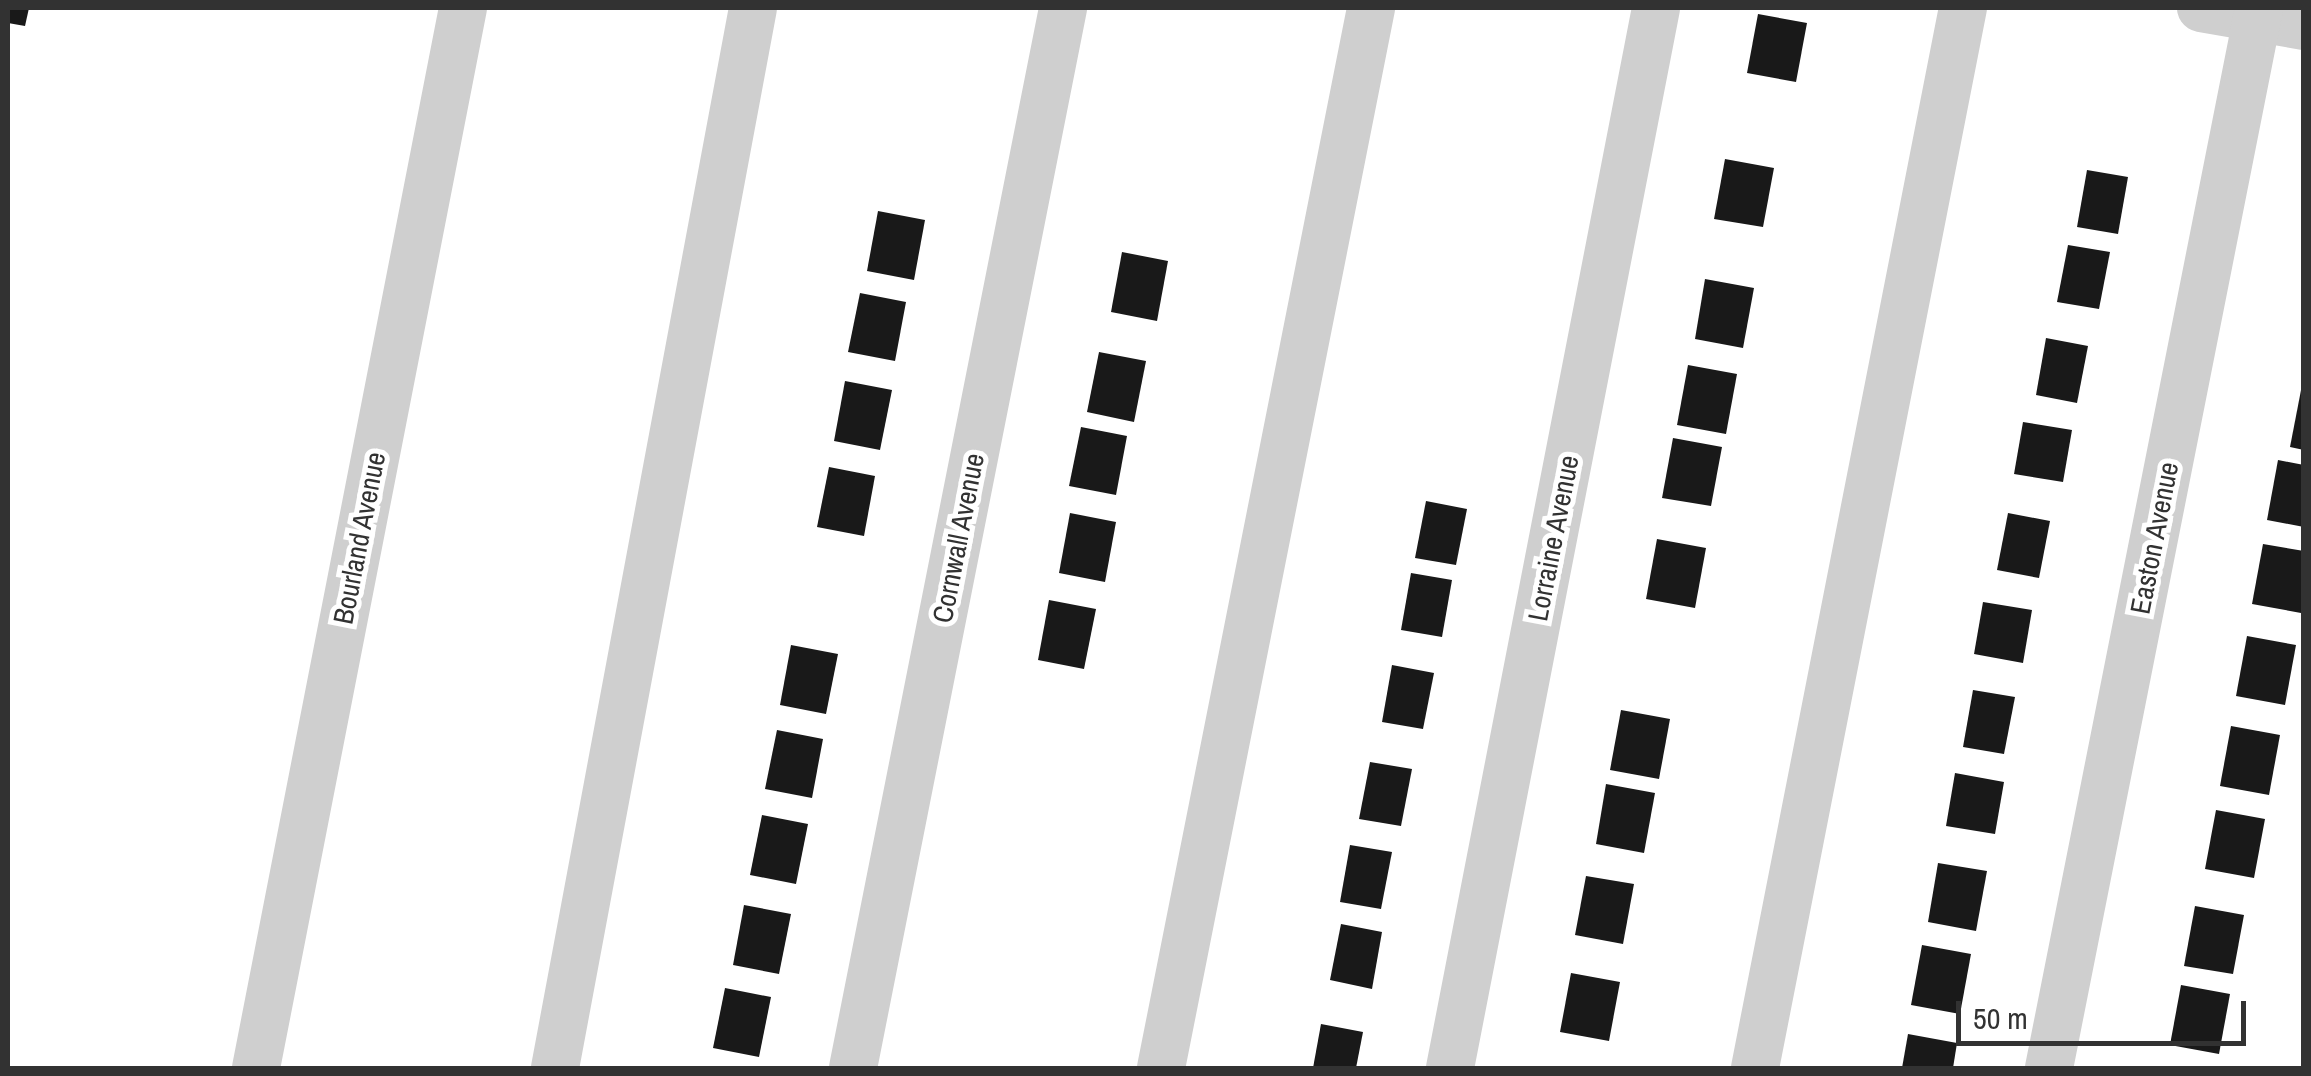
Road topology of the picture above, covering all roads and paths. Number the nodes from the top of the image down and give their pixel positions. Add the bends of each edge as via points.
1 (463, 8) edge
2 (753, 8) edge
3 (1063, 8) edge
4 (1371, 8) edge
5 (1656, 8) edge
6 (1963, 8) edge
7 (2202, 8) edge
8 (2258, 13) edge
9 (2304, 26) edge
10 (256, 1068) edge
11 (555, 1068) edge
12 (853, 1068) edge
13 (1162, 1068) edge
14 (1450, 1068) edge
15 (1755, 1068) edge
16 (2049, 1068) edge

1 - 10 street, Bourland Avenue
2 - 11 street
3 - 12 street, Cornwall Avenue
4 - 13 street
5 - 14 street, Lorraine Avenue
6 - 15 street
7 - 8 street
8 - 9 street
8 - 16 street, Easton Avenue

